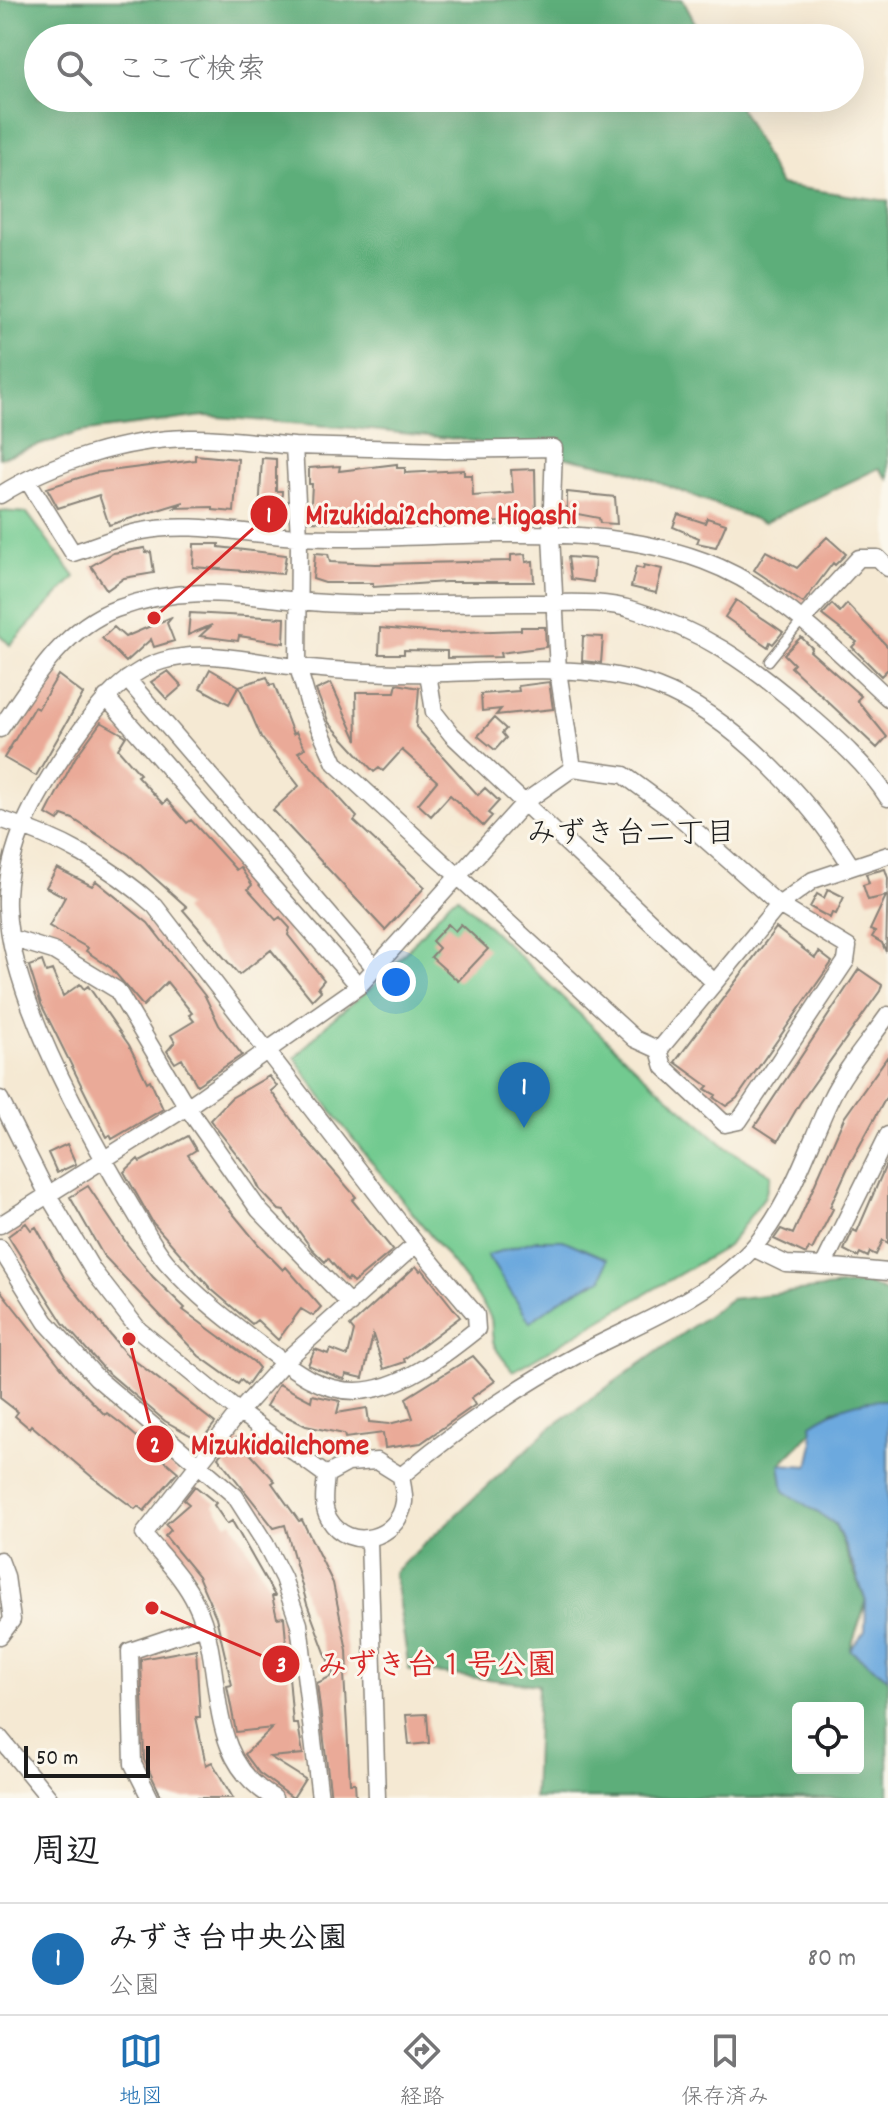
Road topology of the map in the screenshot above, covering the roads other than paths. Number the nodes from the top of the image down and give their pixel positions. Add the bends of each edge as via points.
1 (294, 446) junction
2 (28, 481) junction
3 (0, 495) edge
4 (551, 535) junction
5 (299, 537) junction
6 (888, 568) edge
7 (297, 600) junction
8 (556, 603) junction
9 (803, 619) junction
10 (769, 661) dead end
11 (298, 667) junction
12 (558, 671) junction
13 (428, 673) junction
14 (127, 679) junction
15 (106, 697) junction
16 (888, 698) edge
17 (0, 729) edge
18 (573, 768) junction
19 (888, 798) edge
20 (525, 802) junction
21 (0, 819) edge
22 (24, 827) junction
23 (888, 855) edge
24 (851, 866) junction
25 (458, 876) junction
26 (779, 905) junction
27 (11, 938) junction
28 (376, 969) junction
29 (714, 982) junction
30 (359, 986) junction
31 (888, 1015) edge
32 (659, 1050) junction
33 (271, 1051) junction
34 (0, 1099) edge
35 (187, 1107) junction
36 (888, 1135) edge
37 (883, 1153) edge
38 (103, 1160) junction
39 (48, 1195) junction
40 (0, 1225) edge
41 (416, 1244) junction
42 (0, 1248) edge
43 (753, 1248) junction
44 (823, 1266) junction
45 (888, 1272) edge
46 (350, 1304) junction
47 (284, 1362) junction
48 (239, 1412) junction
49 (198, 1462) junction
50 (326, 1475) junction
51 (401, 1476) junction
52 (369, 1540) junction
53 (0, 1560) edge
54 (204, 1626) junction
55 (0, 1636) edge
56 (0, 1738) edge
57 (49, 1798) edge
58 (150, 1798) edge
59 (274, 1798) edge
60 (320, 1798) edge
61 (377, 1798) edge

1 - 2 street via 188,438 130,446
1 - 4 street via 554,448
1 - 5 street
2 - 3 street
2 - 5 street via 73,553 137,532 169,529 218,527
4 - 5 street
4 - 8 street
4 - 9 street via 637,544 705,561
5 - 7 street
6 - 9 street via 878,558 859,558
7 - 8 street
7 - 11 street
7 - 17 street via 212,591 168,595 114,610 78,632 41,669
8 - 12 street
8 - 19 street via 632,609 739,656 848,751
9 - 10 lane
9 - 16 street
11 - 13 street
11 - 14 street via 198,655 160,662
11 - 25 street via 335,763
12 - 13 street
12 - 18 street
12 - 24 street via 657,687 704,712 795,792 827,827
13 - 20 street via 434,712
14 - 15 street
14 - 28 street
15 - 22 street via 44,783
15 - 30 street
18 - 20 street
18 - 26 street via 624,775
20 - 25 street
20 - 29 street
21 - 22 street
22 - 27 street via 13,858 7,904
22 - 33 street via 89,855 122,876 155,906
23 - 24 street
24 - 26 street via 813,880
25 - 28 street
25 - 32 street via 635,1039
26 - 29 street
26 - 32 street via 848,947 846,961 739,1121 725,1124 664,1067
27 - 35 street via 53,951 117,990
27 - 38 street via 24,992
28 - 30 street
29 - 32 street
30 - 33 street
31 - 43 street via 831,1097 798,1172
33 - 35 street
33 - 41 street
34 - 39 street
35 - 38 street
35 - 46 street via 259,1210
36 - 37 street
37 - 44 street
38 - 39 street
38 - 47 street via 164,1261 204,1302
39 - 40 street
39 - 48 street via 94,1272 139,1330
41 - 46 street
41 - 47 street via 476,1315 477,1329 394,1383 357,1391 317,1385
42 - 49 street via 46,1322 97,1378
43 - 44 street via 786,1264
43 - 51 street via 667,1311 579,1354 481,1414
44 - 45 street
46 - 47 street
47 - 48 street
48 - 49 street
48 - 50 street
49 - 54 street via 144,1534 183,1581
49 - 60 street via 235,1496 283,1578 299,1624
50 - 51 street via 348,1463 377,1461
50 - 52 street via 328,1518 343,1535
51 - 52 street via 405,1501 394,1527
52 - 61 street
53 - 55 street via 12,1620
54 - 58 street via 130,1651 133,1764
54 - 59 street via 219,1724 235,1761
56 - 57 street

